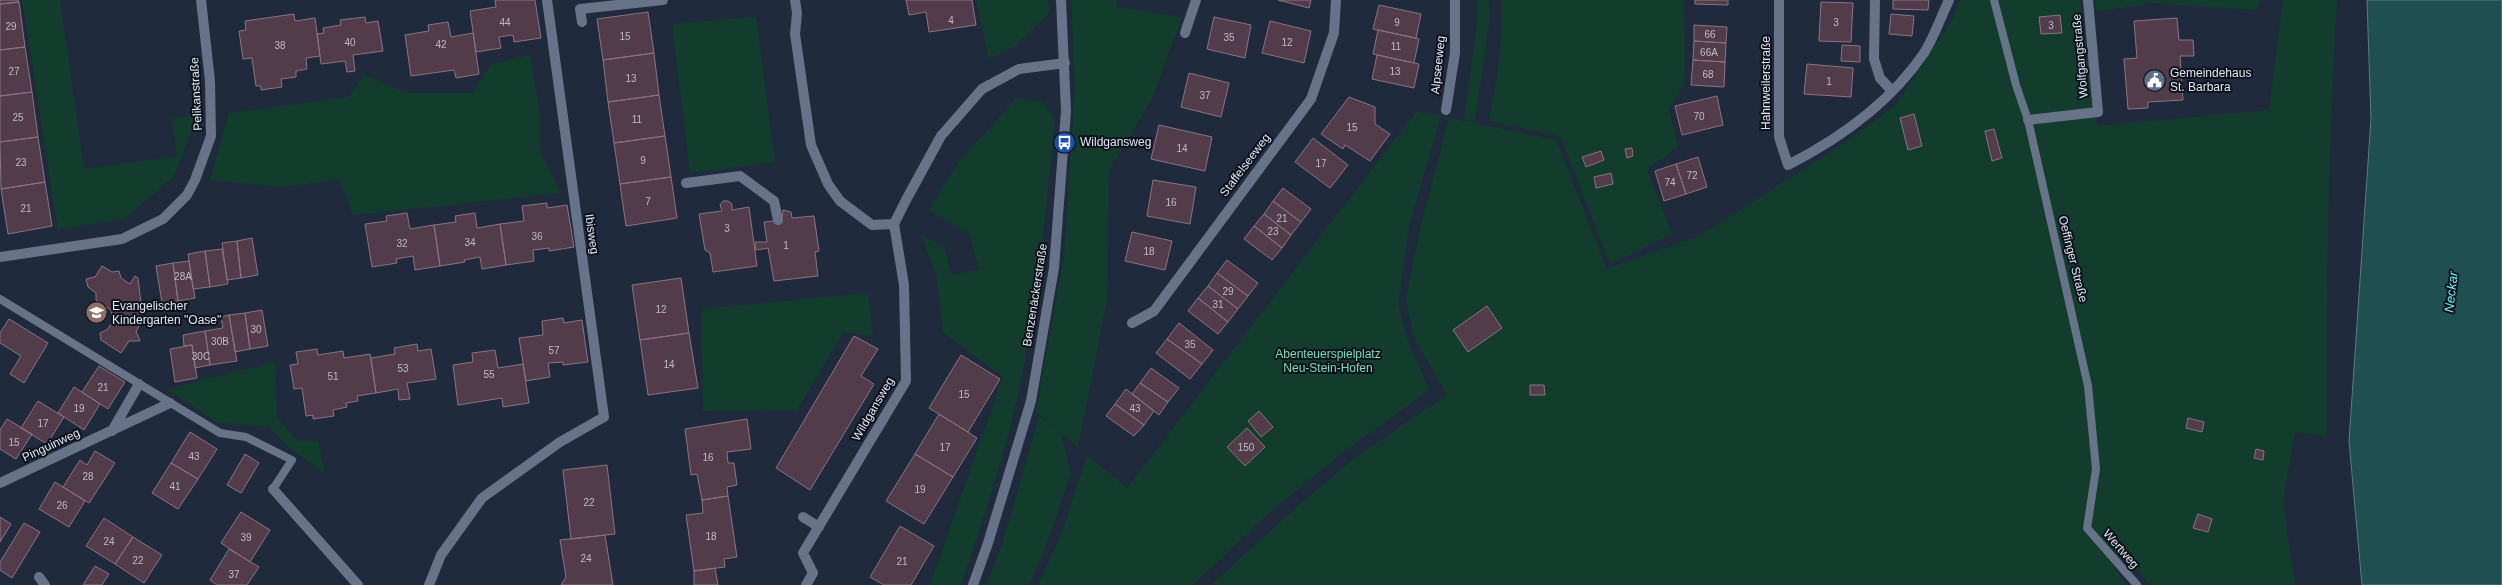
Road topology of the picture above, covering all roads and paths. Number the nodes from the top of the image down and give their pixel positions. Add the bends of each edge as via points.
1 (201, 0) edge
2 (547, 0) edge
3 (663, 0) edge
4 (795, 0) edge
5 (1062, 0) edge
6 (1196, 0) edge
7 (1336, 0) edge
8 (1455, 0) edge
9 (1779, 0) edge
10 (1875, 0) edge
11 (1949, 0) edge
12 (1994, 0) edge
13 (2088, 0) edge
14 (582, 22) dead end
15 (1185, 34) dead end
16 (1065, 63) junction
17 (1892, 91) junction
18 (1446, 110) dead end
19 (2028, 120) junction
20 (686, 183) dead end
21 (778, 220) dead end
22 (894, 224) junction
23 (0, 257) edge
24 (0, 298) edge
25 (1132, 322) dead end
26 (138, 384) junction
27 (170, 403) junction
28 (112, 431) junction
29 (0, 483) edge
30 (273, 489) joint
31 (803, 517) dead end
32 (819, 527) junction
33 (2087, 528) joint
34 (358, 585) edge
35 (429, 585) edge
36 (806, 585) edge
37 (973, 585) edge
38 (2138, 585) edge

1 - 23 street, Pelikanstraße via 210,81 211,136 187,195 163,219 122,238
2 - 35 street, Ibisweg via 604,417 556,446 482,498 441,555
3 - 14 street via 580,9
4 - 22 street via 795,34 811,146 828,184 840,201 872,225
5 - 16 street, Benzenäckerstraße
6 - 15 street
7 - 25 street, Staffelseeweg via 1334,34 1311,98 1154,311
8 - 18 street, Alpseeweg via 1455,53
9 - 17 street, Hahnweilerstraße via 1779,138 1788,165 1822,148 1868,116
10 - 17 street via 1874,59 1880,78
11 - 17 street via 1924,52
12 - 19 lane, Oeffinger Straße via 2016,86
13 - 19 street, Wolfgangstraße via 2098,112
16 - 22 street via 1019,69 982,89 941,136
16 - 37 street, Benzenäckerstraße via 1064,142 1054,268 1031,401
19 - 33 lane, Oeffinger Straße via 2088,386 2096,469
20 - 21 street via 740,176 774,201
22 - 32 street, Wildgansweg via 904,285 906,381
24 - 26 lane
26 - 27 lane
26 - 28 street
27 - 28 street, Pinguinweg
27 - 30 lane via 220,433 246,436 292,460
28 - 29 street, Pinguinweg
30 - 34 street
31 - 32 street
32 - 36 street, Wildgansweg via 803,553 813,573
33 - 38 lane, Wertweg

